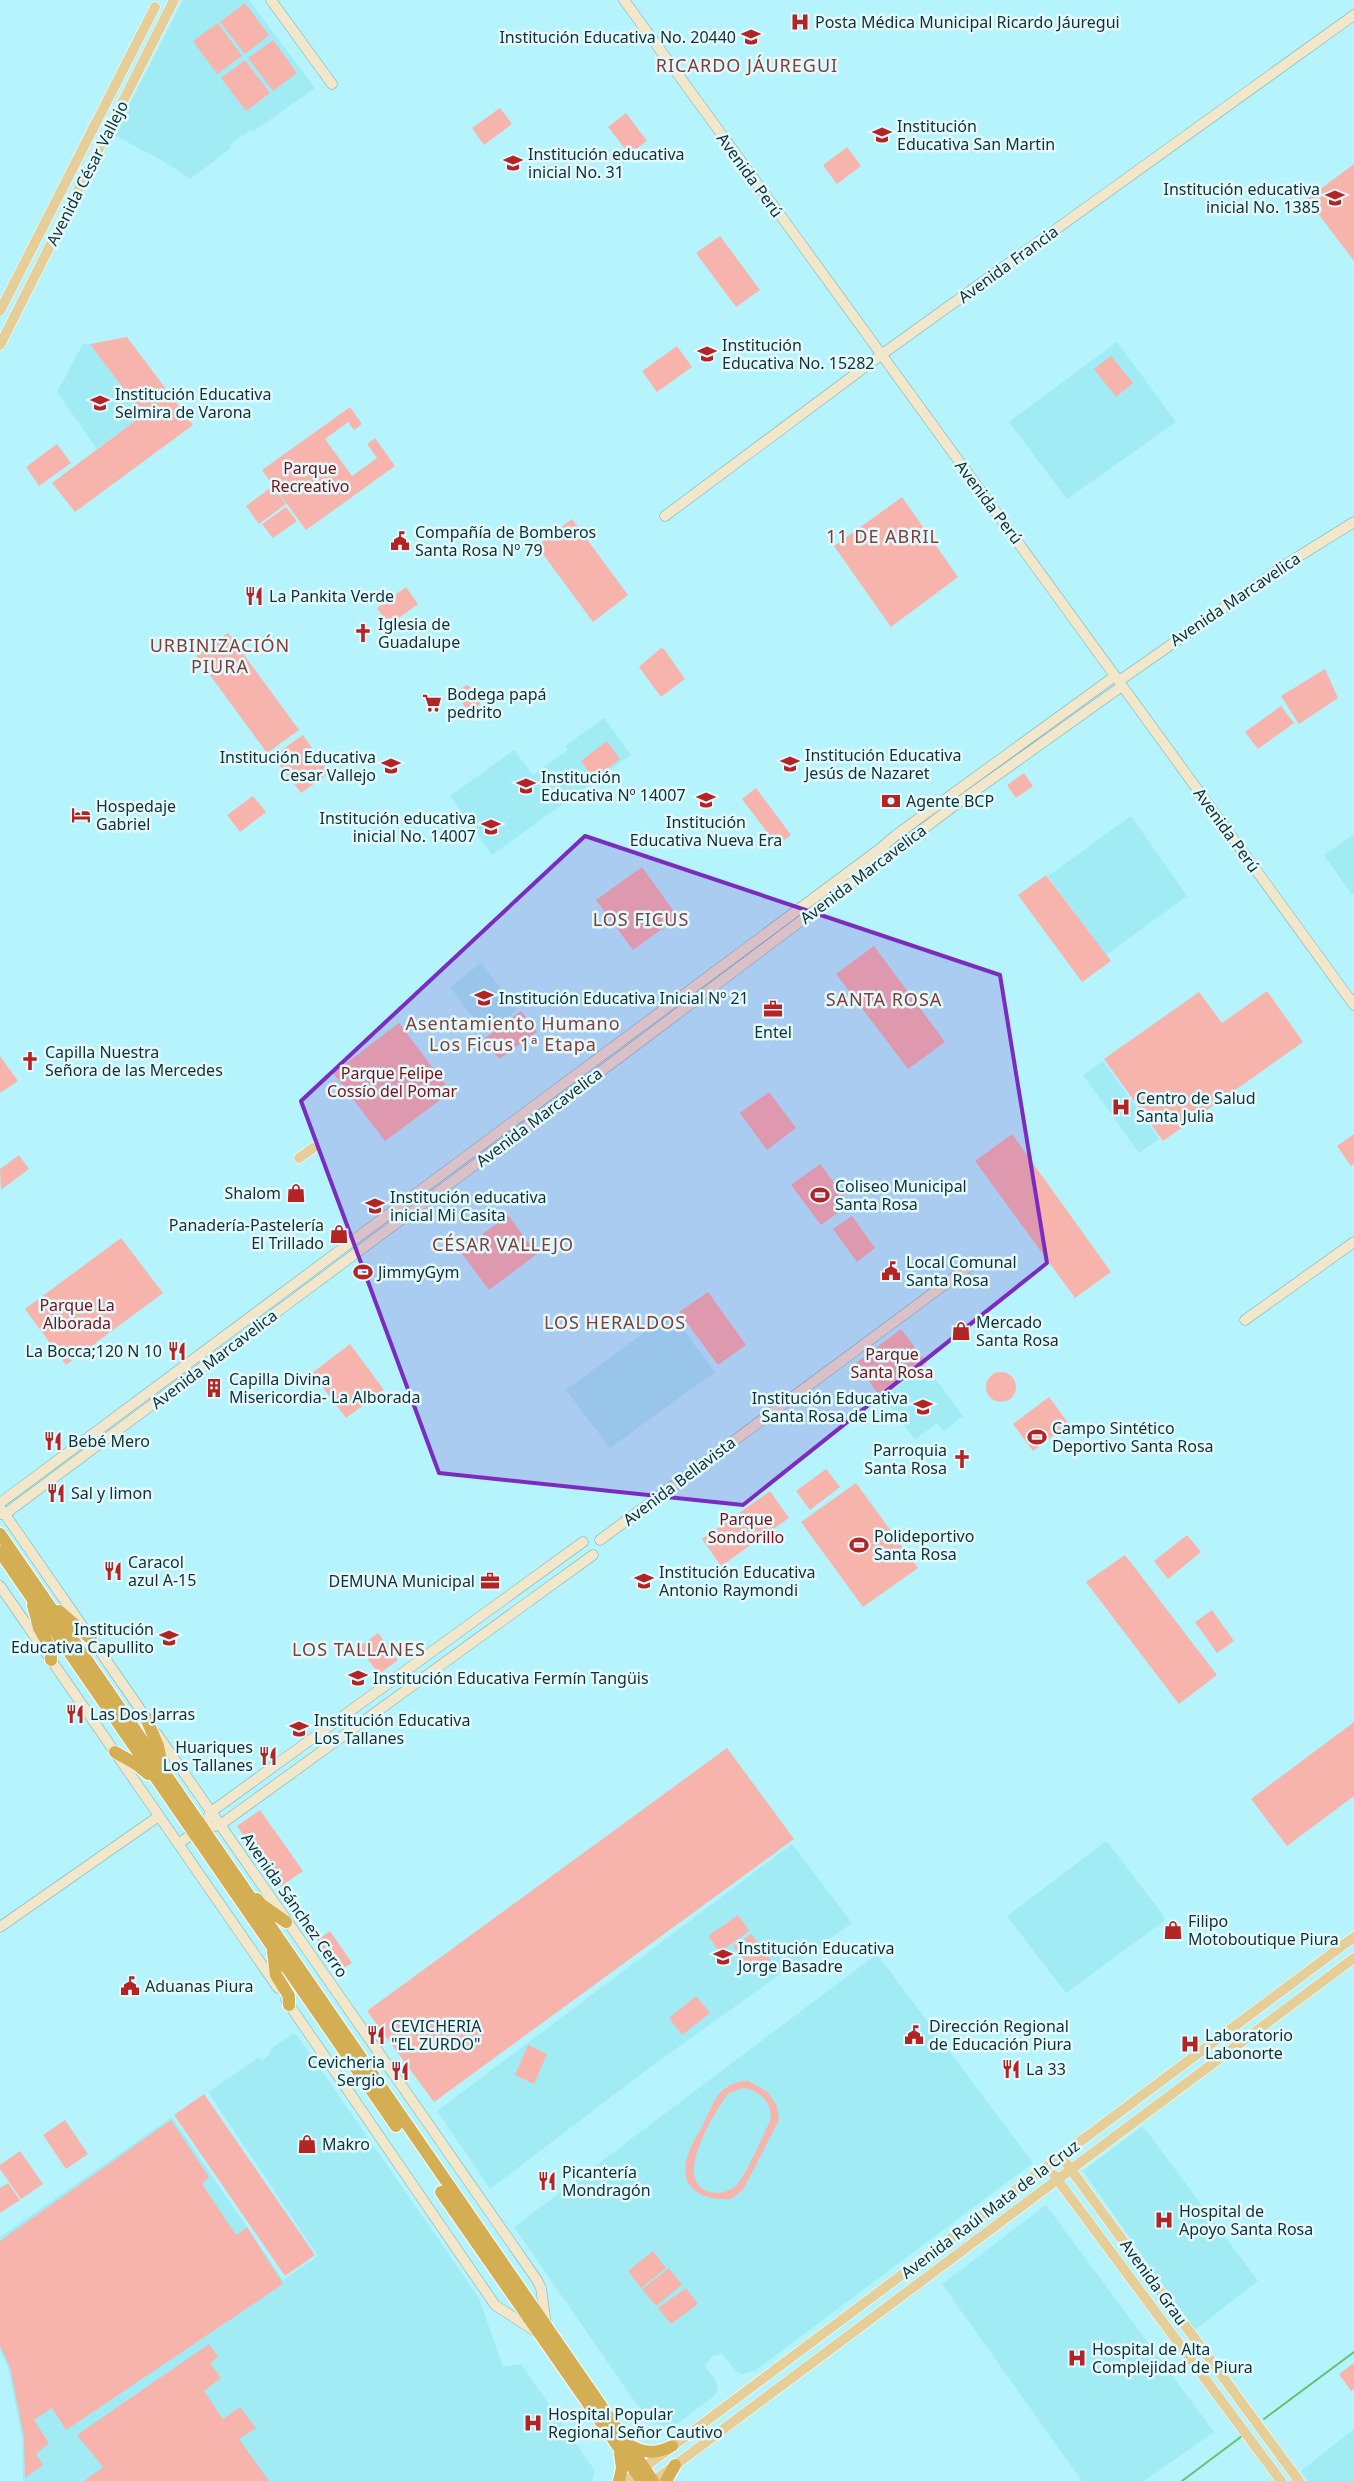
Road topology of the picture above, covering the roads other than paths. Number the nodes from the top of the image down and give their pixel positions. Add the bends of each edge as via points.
1 (174, 0) edge
2 (271, 0) edge
3 (624, 0) edge
4 (155, 6) dead end
5 (1354, 15) edge
6 (332, 84) dead end
7 (0, 310) edge
8 (0, 345) edge
9 (881, 355) junction
10 (664, 516) dead end
11 (1354, 522) edge
12 (1119, 681) junction
13 (896, 835) junction
14 (902, 844) junction
15 (881, 848) junction
16 (887, 857) junction
17 (1354, 1004) edge
18 (313, 1148) dead end
19 (299, 1158) dead end
20 (1354, 1242) edge
21 (975, 1262) dead end
22 (1245, 1320) dead end
23 (122, 1411) junction
24 (130, 1422) junction
25 (0, 1503) edge
26 (2, 1512) edge
27 (0, 1534) edge
28 (600, 1540) dead end
29 (583, 1542) dead end
30 (0, 1552) edge
31 (593, 1555) dead end
32 (557, 1561) junction
33 (566, 1574) junction
34 (0, 1586) edge
35 (29, 1594) junction
36 (44, 1598) junction
37 (91, 1639) junction
38 (51, 1660) junction
39 (405, 1672) junction
40 (414, 1684) junction
41 (364, 1701) junction
42 (373, 1714) junction
43 (145, 1716) junction
44 (115, 1752) junction
45 (164, 1772) junction
46 (245, 1788) junction
47 (164, 1790) junction
48 (254, 1800) junction
49 (211, 1812) junction
50 (159, 1816) junction
51 (220, 1825) junction
52 (198, 1830) junction
53 (178, 1844) junction
54 (240, 1883) junction
55 (286, 1922) junction
56 (0, 1927) edge
57 (1354, 1937) edge
58 (272, 1947) junction
59 (1354, 1958) edge
60 (290, 2005) junction
61 (1061, 2156) junction
62 (1047, 2167) junction
63 (1070, 2169) junction
64 (1056, 2178) junction
65 (543, 2331) junction
66 (672, 2446) junction
67 (623, 2447) junction
68 (674, 2465) junction
69 (637, 2476) edge
70 (619, 2481) edge
71 (653, 2481) edge
72 (666, 2481) edge
73 (1281, 2481) edge
74 (1299, 2481) edge

1 - 8 main road, Avenida César Vallejo
2 - 6 street
3 - 9 street, Avenida Perú
4 - 7 main road, Avenida César Vallejo
5 - 9 street, Avenida Francia
9 - 10 street, Avenida Francia
9 - 12 street, Avenida Perú
11 - 12 street, Avenida Marcavelica via 1288,563
12 - 13 street, Avenida Marcavelica
12 - 14 street, Avenida Marcavelica
12 - 17 street, Avenida Perú
13 - 14 street
13 - 15 street, Avenida Marcavelica
14 - 16 street, Avenida Marcavelica
15 - 16 street
15 - 23 street, Avenida Marcavelica
16 - 24 street, Avenida Marcavelica
18 - 19 main road
20 - 22 street
21 - 28 street, Avenida Bellavista
23 - 24 street
23 - 25 street, Avenida Marcavelica
24 - 26 street, Avenida Marcavelica
26 - 37 street, Avenida Sánchez Cerro
27 - 36 highway, Avenida Sánchez Cerro
29 - 32 street
30 - 35 highway, Avenida Sánchez Cerro
31 - 33 street
32 - 33 street
32 - 39 street
33 - 40 street
34 - 38 street, Avenida Sánchez Cerro
35 - 38 highway via 39,1628 51,1650
35 - 47 highway, Avenida Sánchez Cerro
36 - 37 highway
36 - 45 highway, Avenida Sánchez Cerro
37 - 43 street, Avenida Sánchez Cerro
38 - 44 street, Avenida Sánchez Cerro
39 - 40 street
39 - 41 street
40 - 42 street
41 - 42 street
41 - 46 street
42 - 48 street
43 - 45 highway via 158,1746
43 - 49 street, Avenida Sánchez Cerro
44 - 47 highway via 136,1764
44 - 50 street, Avenida Sánchez Cerro
45 - 52 highway, Avenida Sánchez Cerro
46 - 48 street
46 - 49 street
47 - 52 highway, Avenida Sánchez Cerro
48 - 51 street
49 - 51 street, Avenida Sánchez Cerro
49 - 52 street
50 - 53 street, Avenida Sánchez Cerro
50 - 56 street
51 - 52 street
51 - 55 street, Avenida Sánchez Cerro
52 - 53 street
52 - 54 highway, Avenida Sánchez Cerro
52 - 58 highway, Avenida Sánchez Cerro
53 - 60 street, Avenida Sánchez Cerro
54 - 55 highway via 262,1905
54 - 65 highway, Avenida Sánchez Cerro
55 - 65 street, Avenida Sánchez Cerro via 537,2280 541,2288
57 - 61 main road, Avenida Raúl Mata de la Cruz
58 - 60 highway via 276,1975
58 - 65 highway, Avenida Sánchez Cerro
59 - 63 main road, Avenida Raúl Mata de la Cruz
60 - 65 street, Avenida Sánchez Cerro via 496,2305
61 - 62 main road, Avenida Raúl Mata de la Cruz
61 - 63 main road, Avenida Grau
62 - 64 main road, Avenida Grau
62 - 66 main road, Avenida Raúl Mata de la Cruz
63 - 64 main road, Avenida Raúl Mata de la Cruz
63 - 74 main road, Avenida Grau
64 - 68 main road, Avenida Raúl Mata de la Cruz
64 - 73 main road, Avenida Grau
65 - 67 highway, Avenida Sánchez Cerro
66 - 67 highway via 652,2453
66 - 69 main road, Avenida Raúl Mata de la Cruz
67 - 69 highway, Avenida Sánchez Cerro
67 - 70 highway
68 - 71 main road, Avenida Raúl Mata de la Cruz
68 - 72 highway
69 - 71 highway, Avenida Sánchez Cerro

